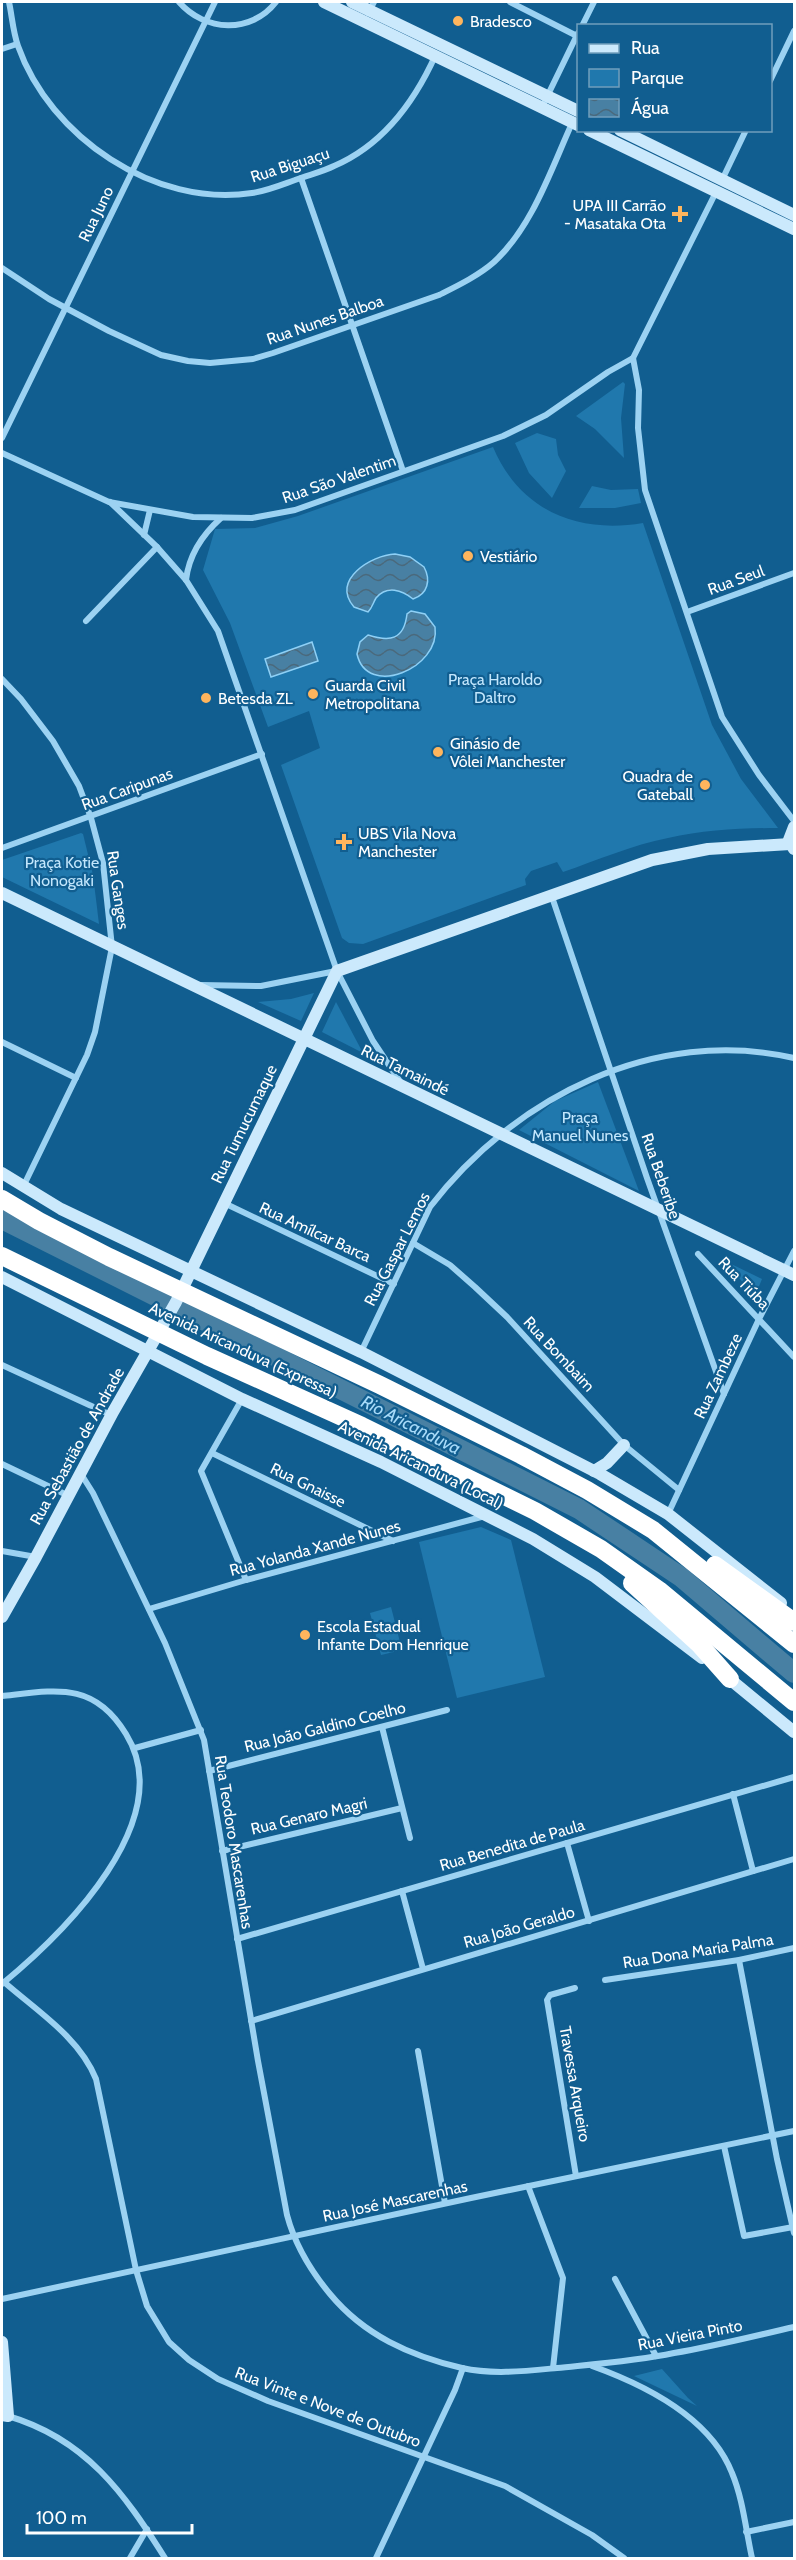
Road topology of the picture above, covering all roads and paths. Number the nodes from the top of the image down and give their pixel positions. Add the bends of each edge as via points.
1 (9, 2) edge
2 (179, 2) edge
3 (215, 2) edge
4 (276, 2) edge
5 (324, 2) edge
6 (352, 2) edge
7 (510, 2) edge
8 (594, 2) edge
9 (369, 11) edge
10 (205, 22) junction
11 (583, 24) edge
12 (795, 31) edge
13 (577, 34) edge
14 (577, 36) edge
15 (17, 44) junction
16 (2, 49) edge
17 (438, 50) junction
18 (772, 79) edge
19 (548, 96) junction
20 (542, 107) junction
21 (577, 110) edge
22 (575, 124) edge
23 (593, 132) edge
24 (624, 132) edge
25 (745, 132) edge
26 (132, 171) junction
27 (301, 178) junction
28 (722, 180) junction
29 (716, 192) junction
30 (795, 215) edge
31 (795, 229) edge
32 (2, 268) edge
33 (65, 307) junction
34 (353, 324) junction
35 (633, 358) junction
36 (2, 438) edge
37 (2, 453) edge
38 (404, 471) junction
39 (109, 502) junction
40 (150, 510) junction
41 (220, 518) junction
42 (144, 535) junction
43 (157, 547) junction
44 (795, 573) edge
45 (186, 580) junction
46 (687, 612) junction
47 (86, 621) dead end
48 (2, 679) edge
49 (262, 754) junction
50 (91, 818) junction
51 (795, 821) edge
52 (795, 827) edge
53 (792, 847) edge
54 (2, 848) edge
55 (2, 893) edge
56 (552, 897) junction
57 (112, 947) junction
58 (337, 971) junction
59 (191, 985) junction
60 (304, 1040) junction
61 (2, 1042) edge
62 (795, 1058) edge
63 (611, 1071) junction
64 (76, 1078) junction
65 (404, 1088) junction
66 (501, 1135) junction
67 (2, 1173) edge
68 (23, 1188) junction
69 (2, 1199) edge
70 (224, 1203) junction
71 (657, 1207) junction
72 (413, 1243) junction
73 (795, 1251) edge
74 (698, 1254) dead end
75 (2, 1256) edge
76 (191, 1271) junction
77 (790, 1273) edge
78 (2, 1277) edge
79 (394, 1284) junction
80 (179, 1296) junction
81 (759, 1319) junction
82 (162, 1328) junction
83 (149, 1352) junction
84 (361, 1352) junction
85 (795, 1357) edge
86 (2, 1365) edge
87 (724, 1394) junction
88 (242, 1399) junction
89 (111, 1415) junction
90 (624, 1445) junction
91 (212, 1453) junction
92 (2, 1464) edge
93 (594, 1472) junction
94 (81, 1474) junction
95 (679, 1490) junction
96 (69, 1496) junction
97 (535, 1511) junction
98 (668, 1514) junction
99 (488, 1515) junction
100 (653, 1530) junction
101 (393, 1541) junction
102 (2, 1551) edge
103 (36, 1557) junction
104 (246, 1580) junction
105 (149, 1609) junction
106 (795, 1614) edge
107 (2, 1617) edge
108 (795, 1622) edge
109 (795, 1644) edge
110 (730, 1679) junction
111 (2, 1696) edge
112 (795, 1702) edge
113 (447, 1710) dead end
114 (382, 1727) junction
115 (201, 1730) junction
116 (795, 1732) edge
117 (135, 1748) junction
118 (209, 1771) junction
119 (795, 1777) edge
120 (733, 1794) junction
121 (402, 1808) junction
122 (410, 1838) dead end
123 (567, 1844) junction
124 (222, 1851) junction
125 (795, 1859) edge
126 (753, 1871) junction
127 (402, 1891) junction
128 (589, 1921) junction
129 (237, 1939) junction
130 (795, 1948) edge
131 (739, 1960) junction
132 (423, 1970) junction
133 (605, 1980) dead end
134 (3, 1983) edge
135 (575, 1988) dead end
136 (251, 2021) junction
137 (418, 2051) dead end
138 (795, 2131) edge
139 (772, 2136) junction
140 (724, 2146) junction
141 (576, 2176) junction
142 (528, 2186) junction
143 (445, 2203) junction
144 (794, 2230) edge
145 (292, 2236) junction
146 (136, 2271) junction
147 (615, 2279) dead end
148 (2, 2299) edge
149 (795, 2327) edge
150 (2, 2342) edge
151 (656, 2356) junction
152 (590, 2365) junction
153 (463, 2368) junction
154 (553, 2368) junction
155 (5, 2416) edge
156 (424, 2458) junction
157 (795, 2522) edge
158 (147, 2529) junction
159 (746, 2532) junction
160 (130, 2559) edge
161 (165, 2559) edge
162 (376, 2559) edge
163 (624, 2559) edge
164 (752, 2559) edge

1 - 15 street, Rua Biguaçu
2 - 10 street
3 - 10 street, Rua Juno
4 - 10 street via 246,24
5 - 9 main road
6 - 9 main road
7 - 13 street
8 - 11 street
9 - 17 main road
10 - 26 street, Rua Juno
12 - 18 street
14 - 19 street
15 - 16 street
15 - 26 street, Rua Biguaçu via 32,76 69,125 108,158
17 - 19 main road
17 - 20 main road
17 - 27 street, Rua Biguaçu via 413,100 385,131 354,156
19 - 20 street
19 - 21 main road
20 - 22 main road
22 - 34 street, Rua Nunes Balboa via 524,225 493,263 438,296
23 - 29 main road
24 - 28 main road
25 - 28 street
26 - 27 street, Rua Biguaçu via 167,185 215,195 252,193
26 - 33 street, Rua Juno
27 - 34 street
28 - 29 street
28 - 30 main road
29 - 31 main road
29 - 35 street
32 - 33 street, Rua Nunes Balboa
33 - 34 street, Rua Nunes Balboa via 161,355 210,363 253,359
33 - 36 street, Rua Juno
34 - 38 street
35 - 38 street, Rua São Valentim via 546,415 503,436
35 - 46 street via 639,390 638,428 645,490
37 - 39 street, Rua São Valentim
38 - 41 street, Rua São Valentim via 295,510 252,518
39 - 40 street, Rua São Valentim
39 - 42 street
40 - 41 street, Rua São Valentim
40 - 42 street
41 - 45 street via 195,549
42 - 43 street
43 - 45 street
43 - 47 street
44 - 46 street, Rua Seul
45 - 49 street via 219,631
46 - 51 street via 722,717 759,775
48 - 50 street, Rua Ganges via 61,752
49 - 50 street, Rua Caripunas
49 - 58 street
50 - 54 street, Rua Caripunas
50 - 57 street, Rua Ganges via 106,884
52 - 53 main road via 789,835
53 - 56 main road via 735,846 687,852 652,860
55 - 57 main road, Rua Tamaindé
56 - 58 main road
56 - 63 street, Rua Beberibe
57 - 59 main road, Rua Tamaindé
57 - 64 street, Rua Ganges via 95,1032
58 - 59 street via 261,986
58 - 60 main road, Rua Tumucumaque
58 - 65 street via 373,1041
59 - 60 main road, Rua Tamaindé
60 - 65 main road, Rua Tamaindé
60 - 70 main road, Rua Tumucumaque
61 - 64 street
62 - 63 street, Rua Gaspar Lemos via 722,1050 674,1053
63 - 66 street, Rua Gaspar Lemos via 554,1097
63 - 71 street, Rua Beberibe
64 - 68 street, Rua Ganges
65 - 66 main road, Rua Tamaindé
66 - 71 main road, Rua Tamaindé
66 - 72 street, Rua Gaspar Lemos via 441,1193
67 - 68 main road
68 - 76 main road
69 - 80 highway, Avenida Aricanduva (Expressa)
70 - 76 main road, Rua Tumucumaque
70 - 79 street, Rua Amílcar Barca
71 - 77 main road, Rua Tamaindé
71 - 87 street, Rua Beberibe
72 - 79 street, Rua Gaspar Lemos
72 - 90 street, Rua Bombaim via 450,1264 491,1302
73 - 77 street, Rua Zambeze
74 - 81 street, Rua Tiúba
75 - 82 highway, Avenida Aricanduva (Expressa)
76 - 80 main road, Rua Tumucumaque
76 - 84 main road
77 - 81 street, Rua Zambeze
78 - 83 main road, Avenida Aricanduva (Local)
79 - 84 street, Rua Gaspar Lemos
80 - 82 main road, Rua Sebastião de Andrade
80 - 100 highway, Avenida Aricanduva (Expressa) via 521,1455
81 - 85 street, Rua Tiúba
81 - 87 street, Rua Zambeze
82 - 83 main road, Rua Sebastião de Andrade
82 - 97 highway, Avenida Aricanduva (Expressa)
83 - 88 main road, Avenida Aricanduva (Local)
83 - 89 main road, Rua Sebastião de Andrade
84 - 93 main road
86 - 89 street
87 - 95 street, Rua Zambeze
88 - 91 street
88 - 99 main road, Avenida Aricanduva (Local)
89 - 94 main road, Rua Sebastião de Andrade
90 - 93 main road
90 - 95 street, Rua Bombaim
91 - 101 street, Rua Gnaisse
91 - 104 street via 201,1472
92 - 96 street
93 - 98 main road
94 - 96 main road, Rua Sebastião de Andrade
94 - 105 street, Rua Teodoro Mascarenhas
95 - 98 street, Rua Zambeze
96 - 103 main road, Rua Sebastião de Andrade
97 - 110 highway via 663,1609
97 - 112 highway, Avenida Aricanduva (Expressa) via 601,1548 659,1590
98 - 106 main road
99 - 101 street, Rua Yolanda Xande Nunes
99 - 110 main road, Avenida Aricanduva (Local) via 595,1577
100 - 108 highway via 701,1555
100 - 109 highway, Avenida Aricanduva (Expressa)
101 - 104 street, Rua Yolanda Xande Nunes
102 - 103 street
103 - 107 main road, Rua Sebastião de Andrade
104 - 105 street, Rua Yolanda Xande Nunes
105 - 115 street, Rua Teodoro Mascarenhas
110 - 116 main road, Avenida Aricanduva (Local)
111 - 117 street via 61,1691 85,1695 111,1712
113 - 114 street, Rua João Galdino Coelho
114 - 118 street, Rua João Galdino Coelho
114 - 121 street
115 - 117 street
115 - 118 street, Rua Teodoro Mascarenhas
117 - 134 street via 141,1782 129,1834 89,1896 63,1927
118 - 124 street, Rua Teodoro Mascarenhas
119 - 120 street, Rua Benedita de Paula
120 - 123 street, Rua Benedita de Paula
120 - 126 street
121 - 122 street
121 - 124 street, Rua Genaro Magri
123 - 127 street, Rua Benedita de Paula
123 - 128 street
124 - 129 street, Rua Teodoro Mascarenhas
125 - 126 street, Rua João Geraldo
126 - 128 street, Rua João Geraldo
127 - 129 street, Rua Benedita de Paula
127 - 132 street
128 - 132 street, Rua João Geraldo
129 - 136 street, Rua Teodoro Mascarenhas
130 - 131 street, Rua Dona Maria Palma
131 - 133 street, Rua Dona Maria Palma
131 - 139 street
132 - 136 street, Rua João Geraldo
134 - 146 street, Rua Vinte e Nove de Outubro via 72,2042 90,2063
135 - 141 street, Travessa Arqueiro via 547,1998
136 - 145 street, Rua Teodoro Mascarenhas
137 - 143 street
138 - 139 street, Rua José Mascarenhas
139 - 140 street, Rua José Mascarenhas
139 - 144 street
140 - 141 street, Rua José Mascarenhas
140 - 144 street via 744,2236
141 - 142 street, Rua José Mascarenhas
142 - 143 street, Rua José Mascarenhas
142 - 154 street via 564,2278
143 - 145 street, Rua José Mascarenhas
145 - 146 street, Rua José Mascarenhas
145 - 153 street, Rua Teodoro Mascarenhas via 325,2288 368,2331 408,2351
146 - 148 street, Rua José Mascarenhas
146 - 156 street, Rua Vinte e Nove de Outubro via 154,2321 189,2360 219,2379 268,2401
147 - 151 street
149 - 151 street, Rua Vieira Pinto
150 - 155 main road
151 - 152 street, Rua Vieira Pinto
152 - 154 street, Rua Vieira Pinto
152 - 159 street via 662,2398 701,2428 731,2469
153 - 154 street, Rua Vieira Pinto
153 - 156 street
155 - 158 street via 32,2423 82,2453 114,2484
156 - 162 street
156 - 163 street, Rua Vinte e Nove de Outubro via 505,2486 583,2530
157 - 159 street
158 - 160 street
158 - 161 street
159 - 164 street

